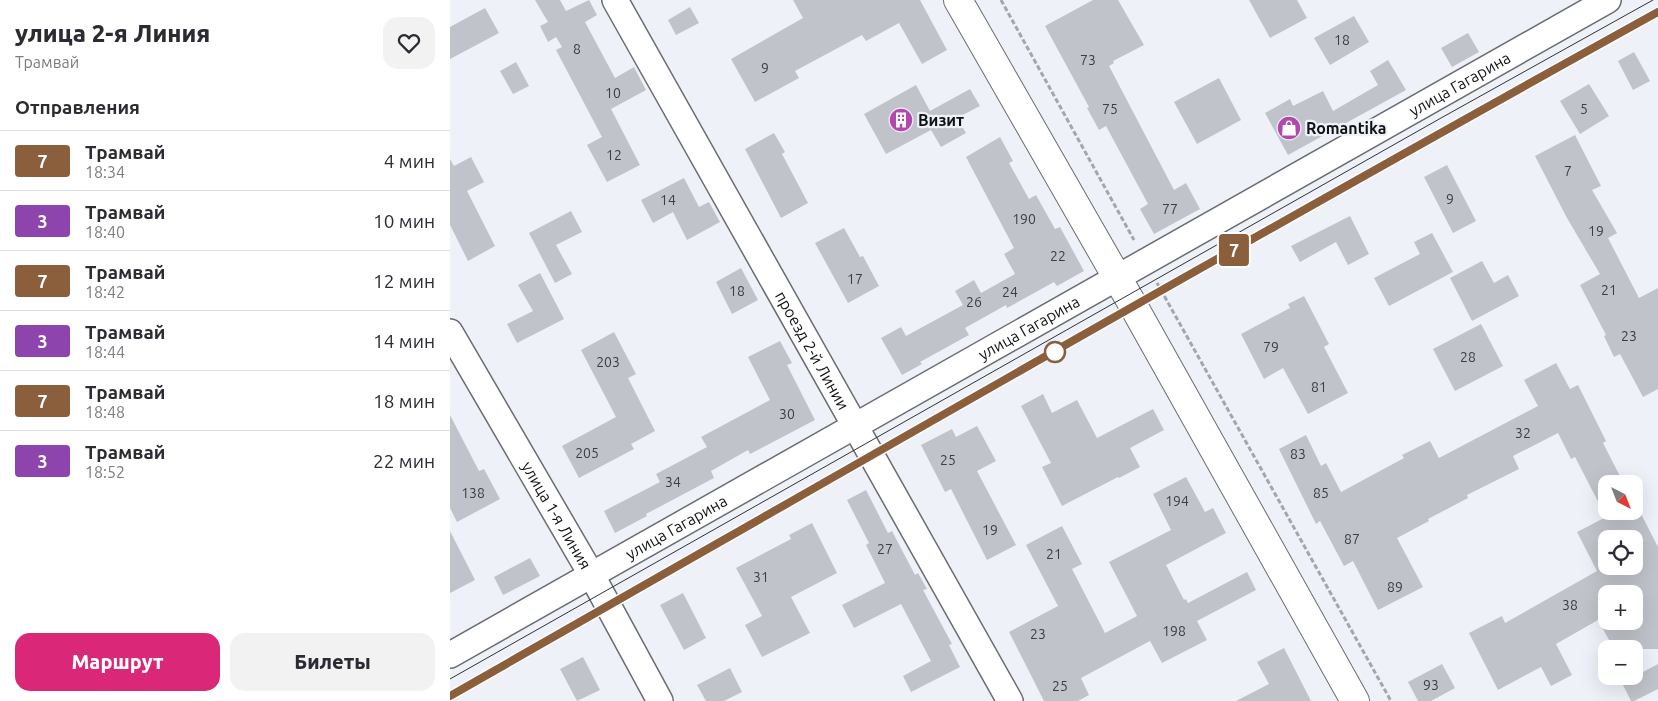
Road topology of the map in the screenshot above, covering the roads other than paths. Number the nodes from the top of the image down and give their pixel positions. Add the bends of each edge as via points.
1 (615, 0) edge
2 (958, 0) edge
3 (1608, 0) edge
4 (1117, 277) junction
5 (450, 332) edge
6 (854, 425) junction
7 (591, 574) junction
8 (450, 655) edge
9 (660, 701) edge
10 (1010, 701) edge
11 (1355, 701) edge

1 - 6 street, проезд 2-й Линии
2 - 4 street
3 - 4 street, улица Гагарина
4 - 6 street, улица Гагарина
4 - 11 street
5 - 7 street, улица 1-я Линия
6 - 7 street, улица Гагарина
6 - 10 street, проезд 2-й Линии
7 - 8 street, улица Гагарина
7 - 9 street, улица 1-я Линия

